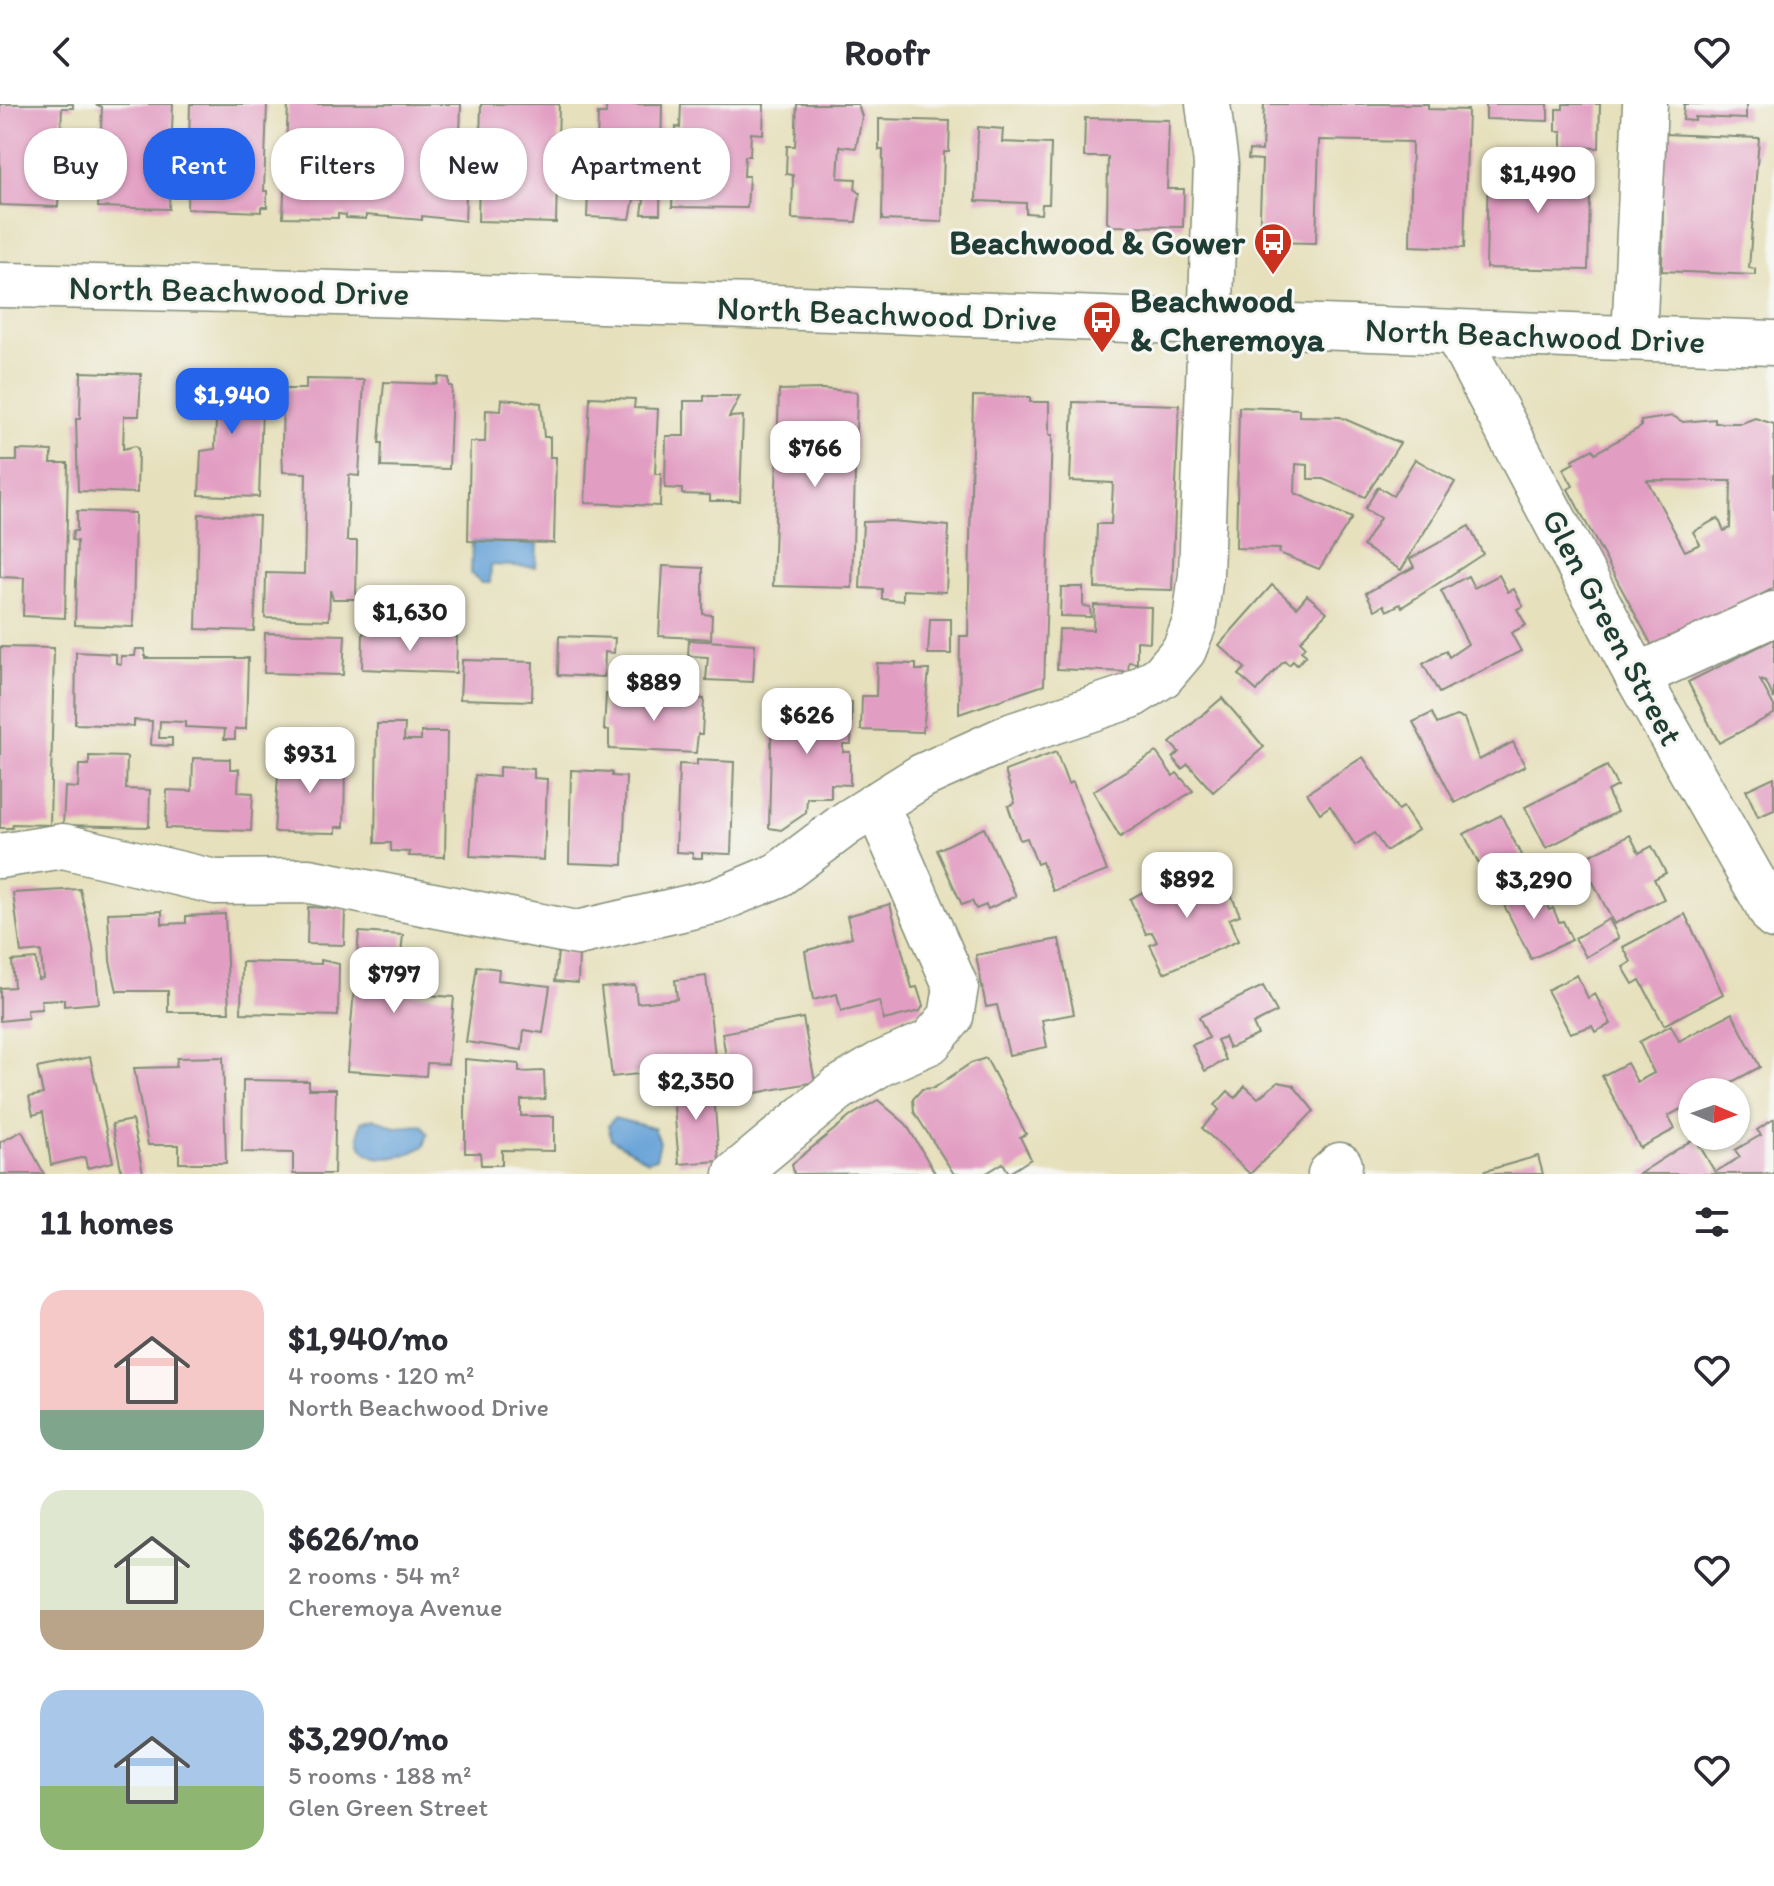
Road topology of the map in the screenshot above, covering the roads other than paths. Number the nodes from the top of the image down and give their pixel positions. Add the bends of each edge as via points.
1 (1208, 104) edge
2 (1645, 104) edge
3 (0, 285) edge
4 (1212, 325) junction
5 (1456, 333) junction
6 (1634, 338) junction
7 (1774, 343) edge
8 (1774, 614) edge
9 (1637, 676) junction
10 (876, 804) junction
11 (0, 856) edge
12 (1774, 917) edge
13 (736, 1174) edge

1 - 4 street via 1216,164
2 - 6 street
3 - 4 street, North Beachwood Drive via 380,292
4 - 5 street, North Beachwood Drive
4 - 10 street via 1201,574 1195,622 1184,650 1162,676 1131,696 1013,735 922,776
5 - 6 street, North Beachwood Drive
5 - 9 street, Glen Green Street
6 - 7 street, North Beachwood Drive
8 - 9 street
9 - 12 street, Glen Green Street
10 - 11 street via 766,880 716,901 577,933 309,881 215,882 63,846
10 - 13 street via 956,987 951,1017 930,1042 838,1089

